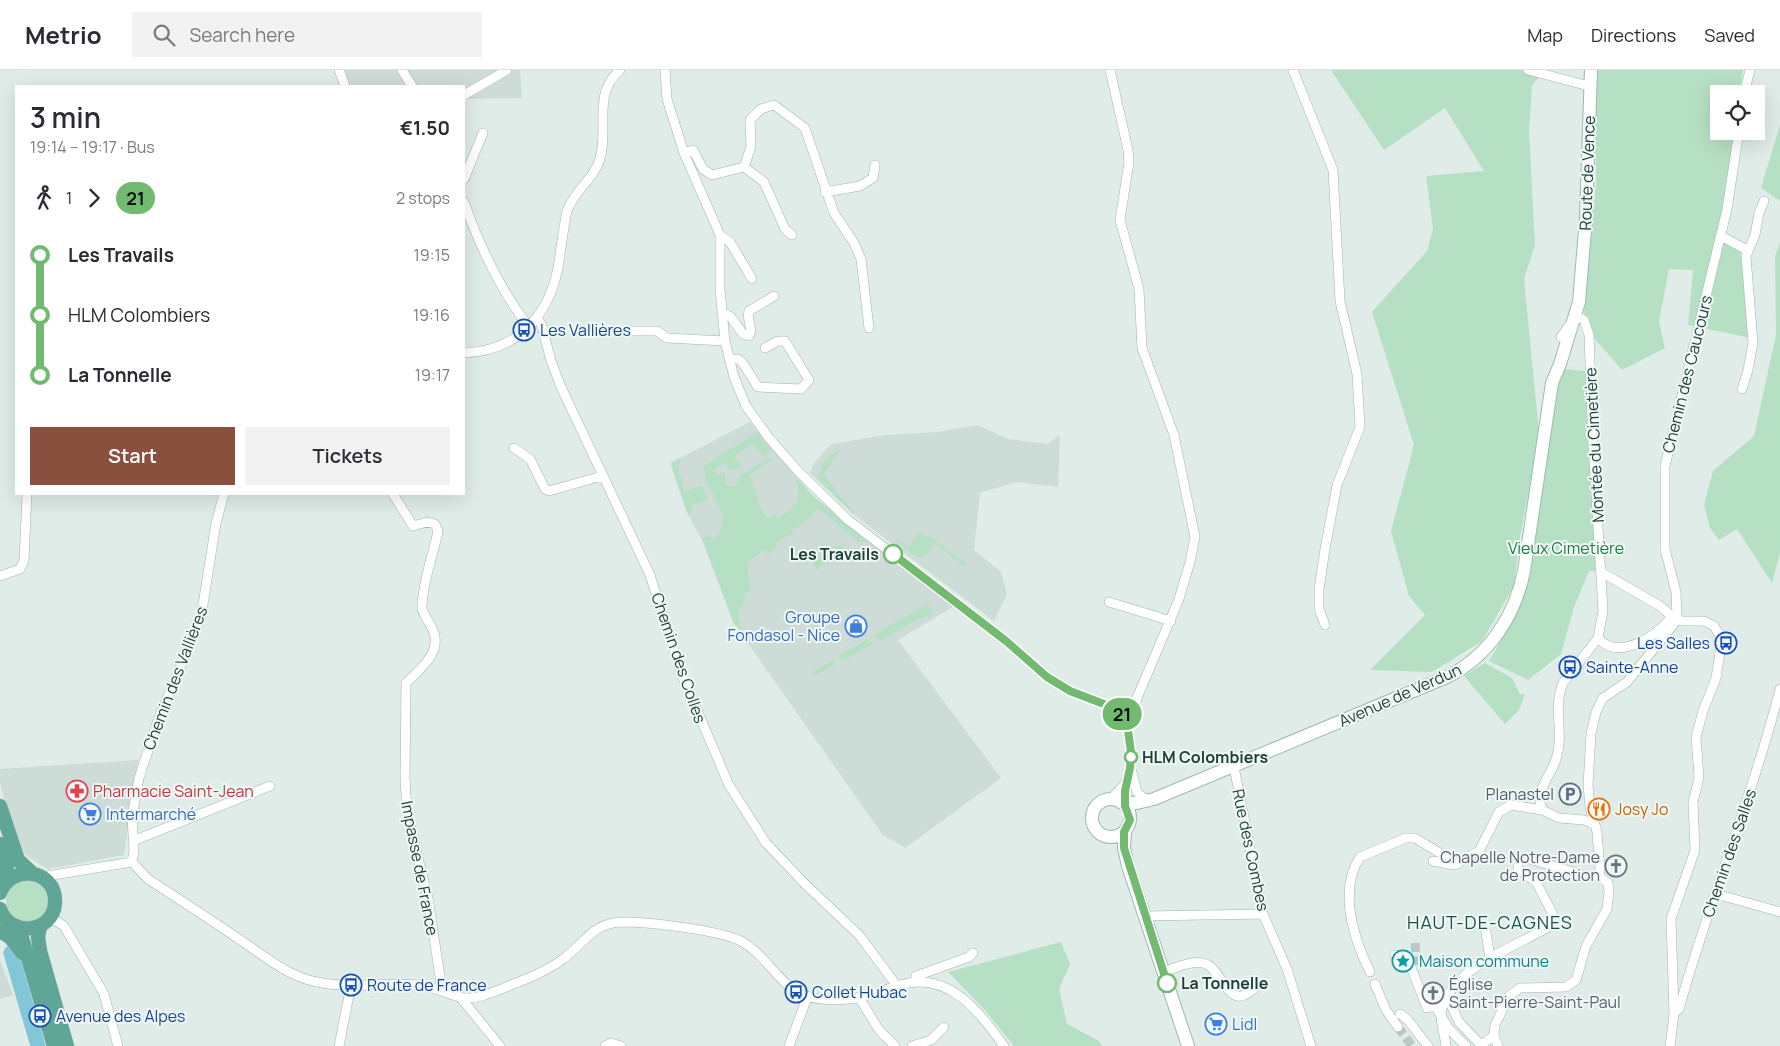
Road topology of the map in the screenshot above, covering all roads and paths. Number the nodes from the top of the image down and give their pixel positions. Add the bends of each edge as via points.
1 (339, 70) edge
2 (402, 70) edge
3 (507, 70) edge
4 (620, 70) edge
5 (665, 70) edge
6 (1110, 70) edge
7 (1293, 70) edge
8 (1528, 70) edge
9 (1591, 70) edge
10 (1750, 70) edge
11 (345, 85) edge
12 (411, 85) edge
13 (1746, 85) edge
14 (1590, 86) junction
15 (465, 94) edge
16 (484, 133) dead end
17 (1738, 140) edge
18 (684, 153) junction
19 (875, 165) dead end
20 (744, 167) junction
21 (465, 177) edge
22 (826, 192) junction
23 (1764, 200) dead end
24 (465, 205) edge
25 (720, 234) junction
26 (792, 235) dead end
27 (1721, 236) junction
28 (1747, 250) junction
29 (752, 280) dead end
30 (1578, 284) junction
31 (774, 296) dead end
32 (722, 314) junction
33 (537, 317) junction
34 (1574, 319) junction
35 (528, 326) junction
36 (869, 328) dead end
37 (621, 331) dead end
38 (1561, 337) junction
39 (725, 341) junction
40 (765, 348) dead end
41 (465, 353) edge
42 (729, 359) junction
43 (1552, 383) junction
44 (1742, 389) dead end
45 (514, 448) dead end
46 (602, 476) junction
47 (27, 495) edge
48 (224, 495) edge
49 (394, 495) edge
50 (1601, 572) junction
51 (0, 576) edge
52 (1108, 602) dead end
53 (1674, 618) junction
54 (1171, 621) junction
55 (1325, 625) dead end
56 (1598, 638) junction
57 (1780, 689) edge
58 (1137, 698) junction
59 (1121, 714) junction
60 (1776, 721) edge
61 (1127, 723) junction
62 (1234, 766) junction
63 (1130, 768) junction
64 (1125, 784) junction
65 (270, 786) dead end
66 (1150, 800) junction
67 (1120, 803) junction
68 (0, 806) edge
69 (1590, 807) junction
70 (1542, 810) junction
71 (1580, 819) junction
72 (1130, 820) junction
73 (1595, 825) junction
74 (1124, 832) junction
75 (1108, 837) junction
76 (133, 841) junction
77 (0, 844) edge
78 (132, 862) junction
79 (1458, 864) junction
80 (1128, 866) junction
81 (1442, 871) dead end
82 (64, 874) junction
83 (37, 875) junction
84 (1598, 876) junction
85 (3, 888) edge
86 (54, 893) junction
87 (1716, 894) junction
88 (0, 908) edge
89 (1780, 912) edge
90 (1263, 914) junction
91 (1145, 916) junction
92 (45, 921) junction
93 (6, 925) edge
94 (1486, 932) dead end
95 (973, 953) dead end
96 (1395, 955) dead end
97 (1492, 958) junction
98 (1163, 972) junction
99 (1370, 972) dead end
100 (915, 982) junction
101 (1258, 984) dead end
102 (1375, 984) dead end
103 (351, 985) junction
104 (897, 986) junction
105 (442, 990) junction
106 (461, 998) junction
107 (807, 998) junction
108 (1448, 998) junction
109 (860, 999) junction
110 (1674, 1014) junction
111 (1403, 1016) dead end
112 (1441, 1016) junction
113 (944, 1027) dead end
114 (1398, 1027) tunnel mouth
115 (1494, 1036) junction
116 (54, 1046) edge
117 (67, 1046) edge
118 (118, 1046) edge
119 (340, 1046) edge
120 (500, 1046) edge
121 (605, 1046) edge
122 (621, 1046) edge
123 (789, 1046) edge
124 (895, 1046) edge
125 (912, 1046) edge
126 (1004, 1046) edge
127 (1188, 1046) edge
128 (1311, 1046) edge
129 (1428, 1046) edge
130 (1446, 1046) edge
131 (1466, 1046) edge
132 (1498, 1046) edge
133 (1670, 1046) edge

1 - 11 street
2 - 12 street
3 - 15 street
4 - 33 street via 605,94 600,158 588,182 570,202 562,231 558,269 547,301
5 - 18 street via 667,99
6 - 54 street via 1128,150 1120,220 1139,289 1142,348 1174,434 1195,537
7 - 55 street via 1333,170 1340,301 1357,374 1360,427 1338,485 1319,590 1319,609
8 - 14 street
9 - 14 main road, Route de Vence
10 - 13 street
14 - 30 main road, Route de Vence via 1584,252
16 - 21 street
17 - 27 street, Chemin des Caucours
18 - 20 street via 693,150 703,169 712,175
18 - 25 street
19 - 22 street via 873,178 860,186
20 - 22 street via 751,147 750,120 761,109 774,105 805,128
20 - 26 street via 764,182 785,228
22 - 36 street via 834,213 861,259
23 - 28 street via 1758,213 1755,235
24 - 35 street via 478,242 501,286
25 - 29 street via 730,242
25 - 32 street
27 - 28 street
27 - 53 street, Chemin des Caucours via 1665,466 1665,549 1676,592
28 - 44 street via 1752,350
30 - 34 main road, Avenue de Verdun
30 - 38 main road, Route de Vence
31 - 32 street via 749,311 751,329 748,336 730,316
32 - 39 street
33 - 35 street
33 - 46 street, Chemin des Colles via 561,387
34 - 38 street, Route de Vence
34 - 43 main road, Avenue de Verdun
34 - 50 street, Montée du Cimetière via 1589,349
35 - 41 street via 495,349
37 - 39 street via 657,331 667,338
38 - 43 main road, Route de Vence
39 - 42 street
40 - 42 street via 785,341 809,380 801,389 758,388 742,362
42 - 59 street via 740,393 757,423 831,506 1006,641 1047,677
43 - 62 main road, Avenue de Verdun via 1522,585 1511,612 1491,643 1465,667 1448,677
45 - 46 street via 530,459 549,491
46 - 104 street, Chemin des Colles via 650,576 682,675 729,785 766,843 859,935
47 - 51 street via 24,561 20,569
48 - 76 street, Chemin des Vallières via 201,617 158,720 139,778 132,817
49 - 105 street, Impasse de France via 413,526 427,522 435,524 438,531 421,609 434,631 436,647 434,654 406,683 405,778 407,812 428,898
50 - 53 street via 1660,606
50 - 56 street, Montée du Cimetière via 1603,610
52 - 54 street
53 - 56 street via 1656,633 1630,646 1609,647
53 - 69 street via 1674,626 1627,682 1599,704 1591,734
53 - 110 street via 1710,623 1718,629 1722,641 1716,678 1702,711 1696,737 1699,777 1692,802 1695,850 1671,919
54 - 58 street
56 - 70 street via 1559,691 1556,708 1558,752 1540,798
57 - 60 street, Chemin des Salles
58 - 59 street
58 - 61 street via 1132,720
59 - 61 street
60 - 87 street, Chemin des Salles
61 - 63 street
62 - 66 main road, Avenue de Verdun
62 - 90 street, Rue des Combes
63 - 64 street
63 - 66 street via 1137,792
64 - 67 street
64 - 67 street
65 - 76 street
66 - 67 main road, Avenue de Verdun
66 - 72 main road, Avenue de Verdun
67 - 72 main road
67 - 75 main road via 1097,806 1092,820 1096,829
68 - 83 main road via 18,860
69 - 71 street via 1586,816
69 - 73 street
70 - 71 street via 1553,816
70 - 79 street via 1514,804 1507,806 1497,814 1481,848
71 - 73 street
72 - 74 main road
73 - 84 street via 1599,848
74 - 75 main road
74 - 80 main road
75 - 80 main road
76 - 78 street, Chemin des Vallières
77 - 85 main road via 7,866
78 - 82 street
78 - 103 street via 148,879 290,972 319,983
79 - 81 street via 1450,866 1433,860
79 - 99 street via 1415,838 1406,838 1360,857 1351,884 1350,916 1355,938
80 - 91 main road
82 - 83 street
82 - 86 street
83 - 85 main road via 17,874
83 - 86 main road via 51,886
84 - 97 street via 1586,876 1521,858 1517,862 1518,869 1539,886 1555,923
84 - 115 street via 1608,883 1607,909 1586,946 1576,980 1566,987 1520,988 1514,992 1503,1006
86 - 92 main road via 55,906
87 - 89 street
87 - 110 street, Chemin des Salles via 1696,946 1679,1008
88 - 93 main road
90 - 91 street
90 - 128 street, Rue des Combes via 1287,969
91 - 98 main road
92 - 93 main road via 26,929
92 - 117 main road via 38,938 40,951
92 - 118 street via 64,926 104,994
93 - 116 main road via 30,966
94 - 97 street
95 - 100 street via 970,957 916,976
96 - 112 street via 1407,957 1427,1008 1435,1006
97 - 108 street via 1468,973 1454,986
98 - 101 street via 1204,963 1211,967 1228,991 1239,995 1248,993
98 - 127 main road
100 - 104 street
100 - 126 street via 938,984 965,999
102 - 114 street via 1386,1010
103 - 105 street via 418,985
103 - 119 street
104 - 109 street
105 - 106 street
106 - 107 street via 494,992 528,979 561,961 594,930 622,922 729,936 752,948 786,985
106 - 120 street
107 - 109 street
107 - 123 street
108 - 112 street
108 - 115 street via 1459,1022 1481,1045
109 - 124 street via 879,1030
110 - 133 street
111 - 129 street
112 - 130 street
112 - 131 street
113 - 125 street via 931,1040
115 - 132 street
121 - 122 street via 610,1043

